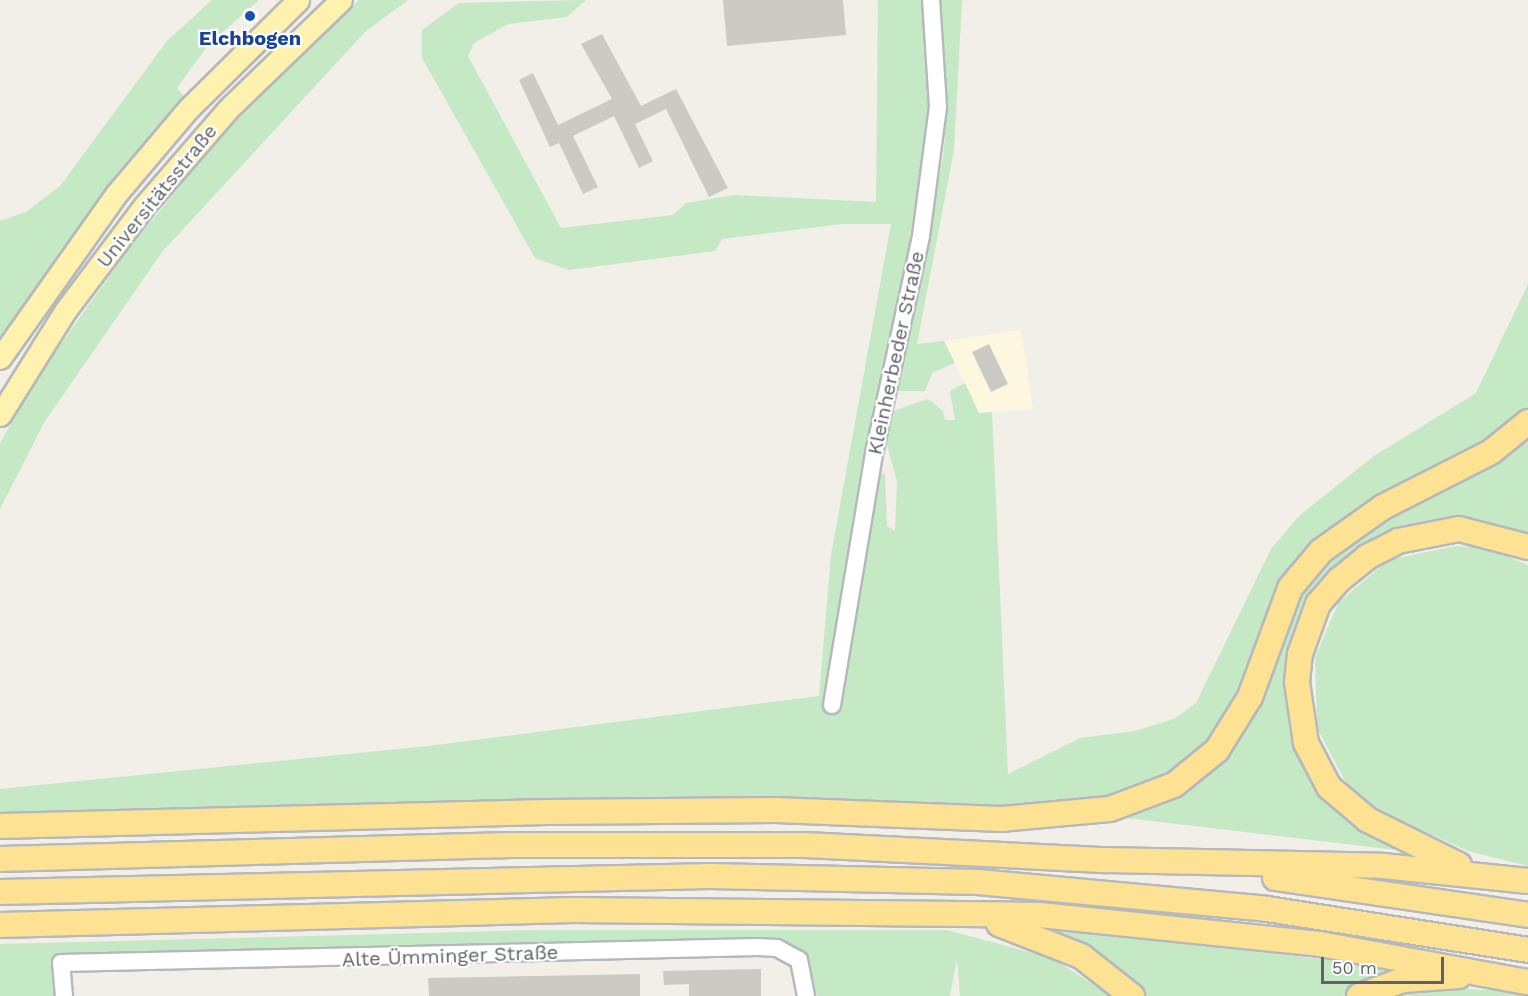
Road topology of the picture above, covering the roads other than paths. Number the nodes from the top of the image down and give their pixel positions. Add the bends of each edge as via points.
1 (298, 0) edge
2 (341, 0) edge
3 (931, 0) edge
4 (0, 358) edge
5 (0, 414) edge
6 (1528, 422) edge
7 (1528, 547) edge
8 (832, 705) dead end
9 (0, 826) edge
10 (0, 859) edge
11 (1106, 860) junction
12 (1472, 871) junction
13 (1528, 881) edge
14 (0, 892) edge
15 (968, 915) junction
16 (1528, 915) edge
17 (0, 925) edge
18 (1528, 950) edge
19 (1520, 981) edge
20 (64, 996) edge
21 (806, 996) edge
22 (1132, 996) edge
23 (1359, 996) edge

1 - 4 main road, Universitätsstraße via 188,109 117,193
2 - 5 main road, Universitätsstraße via 228,109 144,206 65,311
3 - 8 street, Kleinherbeder Straße via 938,107 921,236 875,449
6 - 9 highway via 1491,452 1383,507 1321,551 1286,597 1250,697 1217,750 1174,786 1102,811 1002,819 776,810
7 - 12 highway via 1459,529 1398,541 1367,557 1325,596 1306,629 1300,654 1299,715 1306,743 1329,787 1368,820
10 - 11 highway via 675,843
11 - 12 highway
11 - 16 highway via 1301,880
12 - 13 highway
14 - 18 highway via 710,876 978,882 1267,909
15 - 17 highway via 596,910
15 - 19 highway via 1040,915 1320,944
15 - 22 highway via 1029,932 1081,956
19 - 23 highway via 1448,975 1403,980
20 - 21 street, Alte Ümminger Straße via 61,963 777,948 799,960

